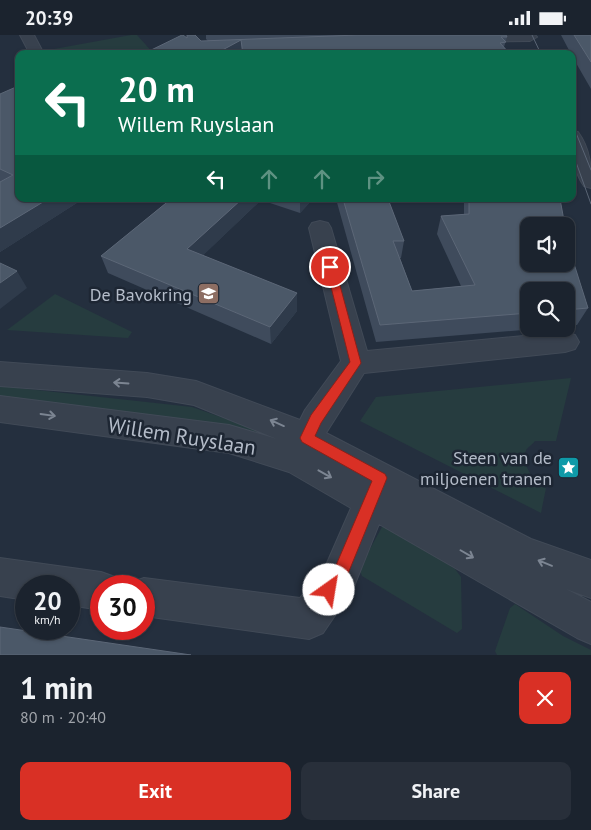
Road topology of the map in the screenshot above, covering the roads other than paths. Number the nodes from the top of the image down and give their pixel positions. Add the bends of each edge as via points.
1 (28, 35) edge
2 (530, 36) edge
3 (454, 40) edge
4 (35, 50) edge
5 (535, 50) edge
6 (576, 146) edge
7 (591, 182) edge
8 (320, 228) dead end
9 (565, 342) dead end
10 (356, 363) junction
11 (0, 374) edge
12 (0, 409) edge
13 (302, 449) junction
14 (376, 489) junction
15 (0, 577) edge
16 (15, 579) edge
17 (591, 579) edge
18 (155, 598) edge
19 (591, 624) edge

1 - 4 street
2 - 3 street
2 - 5 street
6 - 7 street
8 - 10 street
9 - 10 street
10 - 13 street via 316,419
13 -> 11 street, Willem Ruyslaan via 278,423 196,393 147,385
12 -> 13 street, Willem Ruyslaan
13 - 14 street, Willem Ruyslaan
17 -> 14 street, Willem Ruyslaan via 523,554
14 - 18 street via 340,576 309,619
14 -> 19 street, Willem Ruyslaan
15 - 16 street

